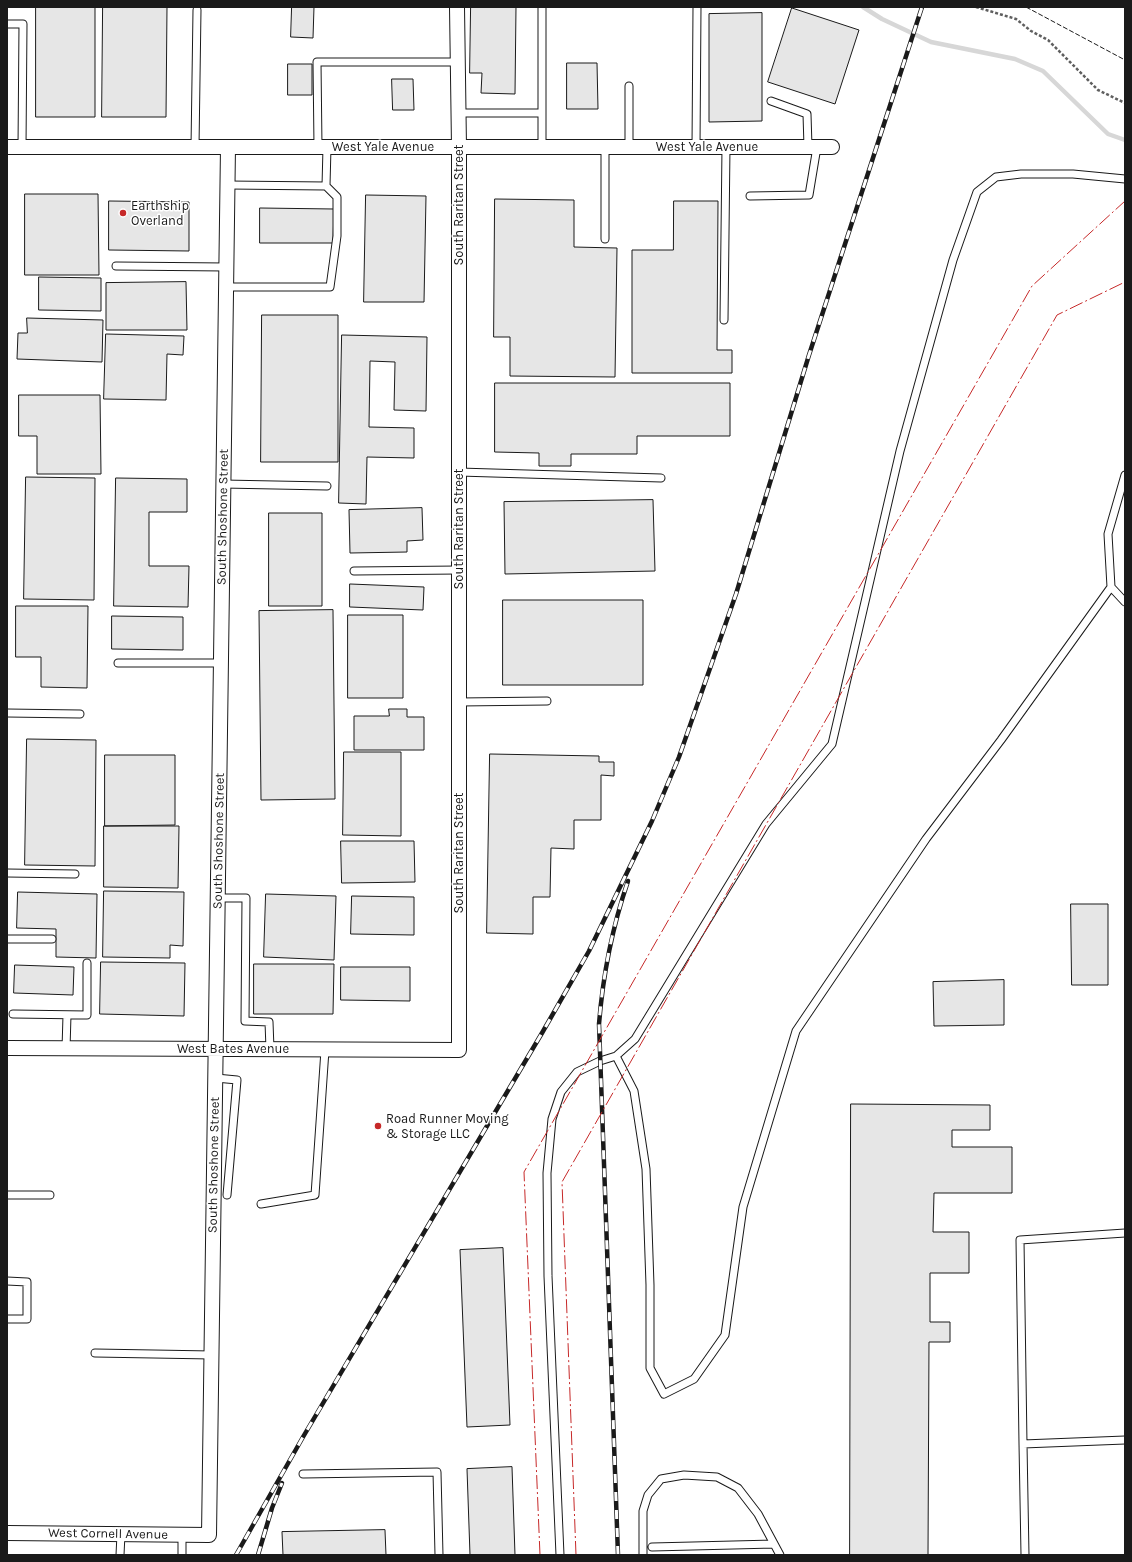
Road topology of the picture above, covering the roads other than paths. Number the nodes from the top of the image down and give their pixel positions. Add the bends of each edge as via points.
1 (456, 7) edge
2 (542, 7) edge
3 (697, 7) edge
4 (197, 10) dead end
5 (7, 24) edge
6 (458, 62) junction
7 (628, 86) dead end
8 (771, 101) dead end
9 (458, 113) junction
10 (542, 113) junction
11 (7, 147) edge
12 (22, 147) junction
13 (195, 147) junction
14 (228, 147) junction
15 (322, 147) junction
16 (459, 147) junction
17 (542, 147) junction
18 (605, 147) junction
19 (629, 147) junction
20 (696, 147) junction
21 (726, 147) junction
22 (812, 147) junction
23 (832, 147) dead end
24 (1125, 179) edge
25 (228, 185) junction
26 (326, 186) junction
27 (750, 196) dead end
28 (605, 239) dead end
29 (116, 266) dead end
30 (226, 267) junction
31 (226, 287) junction
32 (724, 320) dead end
33 (459, 472) junction
34 (1125, 475) edge
35 (661, 478) dead end
36 (224, 484) junction
37 (327, 486) dead end
38 (459, 570) junction
39 (354, 571) dead end
40 (1111, 587) junction
41 (1125, 602) edge
42 (221, 662) junction
43 (118, 663) dead end
44 (547, 701) dead end
45 (459, 702) junction
46 (7, 713) edge
47 (80, 714) dead end
48 (7, 873) edge
49 (75, 874) dead end
50 (218, 898) junction
51 (7, 939) edge
52 (52, 939) dead end
53 (88, 963) dead end
54 (13, 1014) dead end
55 (67, 1015) junction
56 (7, 1048) edge
57 (66, 1048) junction
58 (216, 1049) junction
59 (270, 1049) junction
60 (325, 1050) junction
61 (459, 1050) joint
62 (616, 1056) junction
63 (216, 1078) junction
64 (7, 1195) edge
65 (50, 1195) dead end
66 (227, 1195) dead end
67 (261, 1204) dead end
68 (1125, 1233) edge
69 (7, 1281) edge
70 (7, 1319) edge
71 (95, 1353) dead end
72 (212, 1355) junction
73 (1125, 1440) edge
74 (1023, 1444) junction
75 (303, 1474) dead end
76 (7, 1533) edge
77 (121, 1534) junction
78 (182, 1535) junction
79 (209, 1535) joint
80 (774, 1544) junction
81 (652, 1547) dead end
82 (120, 1555) edge
83 (182, 1555) edge
84 (439, 1555) edge
85 (560, 1555) edge
86 (643, 1555) edge
87 (780, 1555) edge
88 (1025, 1555) edge

1 - 6 street, South Raritan Street
2 - 10 lane
3 - 20 lane
4 - 13 lane
5 - 12 lane via 23,24
6 - 9 street, South Raritan Street
6 - 15 lane via 317,62
7 - 19 lane
8 - 22 lane via 807,114
9 - 10 lane
9 - 16 street, South Raritan Street
10 - 17 lane
11 - 12 street, West Yale Avenue
12 - 13 street, West Yale Avenue
13 - 14 street, West Yale Avenue
14 - 15 street, West Yale Avenue
14 - 25 street, South Shoshone Street
15 - 16 street, West Yale Avenue
15 - 26 lane
16 - 17 street, West Yale Avenue
16 - 33 street, South Raritan Street
17 - 18 street, West Yale Avenue
18 - 19 street, West Yale Avenue
18 - 28 lane
19 - 20 street, West Yale Avenue
20 - 21 street, West Yale Avenue
21 - 22 street, West Yale Avenue
21 - 32 lane
22 - 23 street, West Yale Avenue
22 - 27 lane via 809,195
24 - 62 lane via 1073,174 1021,174 996,177 977,192 953,260 900,451 832,744 766,824 635,1039
25 - 26 lane
25 - 30 street, South Shoshone Street
26 - 31 lane via 337,197 337,236 330,287
29 - 30 lane
30 - 31 street, South Shoshone Street
31 - 36 street, South Shoshone Street
33 - 35 lane
33 - 38 street, South Raritan Street
34 - 40 lane via 1108,534
36 - 37 lane
36 - 42 street, South Shoshone Street
38 - 39 lane
38 - 45 street, South Raritan Street
40 - 41 lane
40 - 62 lane via 926,839 796,1031 743,1207 725,1335 694,1379 664,1394 650,1368 646,1169 634,1092
42 - 43 lane
42 - 50 street, South Shoshone Street
44 - 45 lane
45 - 61 street, South Raritan Street
46 - 47 lane
48 - 49 lane
50 - 58 street, South Shoshone Street
50 - 59 lane via 246,898 245,1021 270,1022
51 - 52 lane
53 - 55 lane via 87,1016
54 - 55 lane
55 - 57 lane
56 - 57 street, West Bates Avenue
57 - 58 street, West Bates Avenue
58 - 59 street, West Bates Avenue
58 - 63 street, South Shoshone Street
59 - 60 street, West Bates Avenue
60 - 61 street, West Bates Avenue
60 - 67 lane via 315,1195
62 - 85 lane via 577,1072 560,1092 552,1120 547,1173 548,1276
63 - 66 lane via 237,1080
63 - 72 street, South Shoshone Street
64 - 65 lane
68 - 74 lane via 1020,1240
69 - 70 lane via 27,1282 27,1319
71 - 72 lane
72 - 79 street, South Shoshone Street
73 - 74 lane
74 - 88 lane
75 - 84 lane via 436,1472
76 - 77 street, West Cornell Avenue
77 - 78 street, West Cornell Avenue
77 - 82 lane
78 - 79 street, West Cornell Avenue
78 - 83 lane
80 - 81 lane
80 - 86 lane via 758,1514 738,1488 717,1477 684,1476 661,1479 648,1495 643,1511
80 - 87 lane

